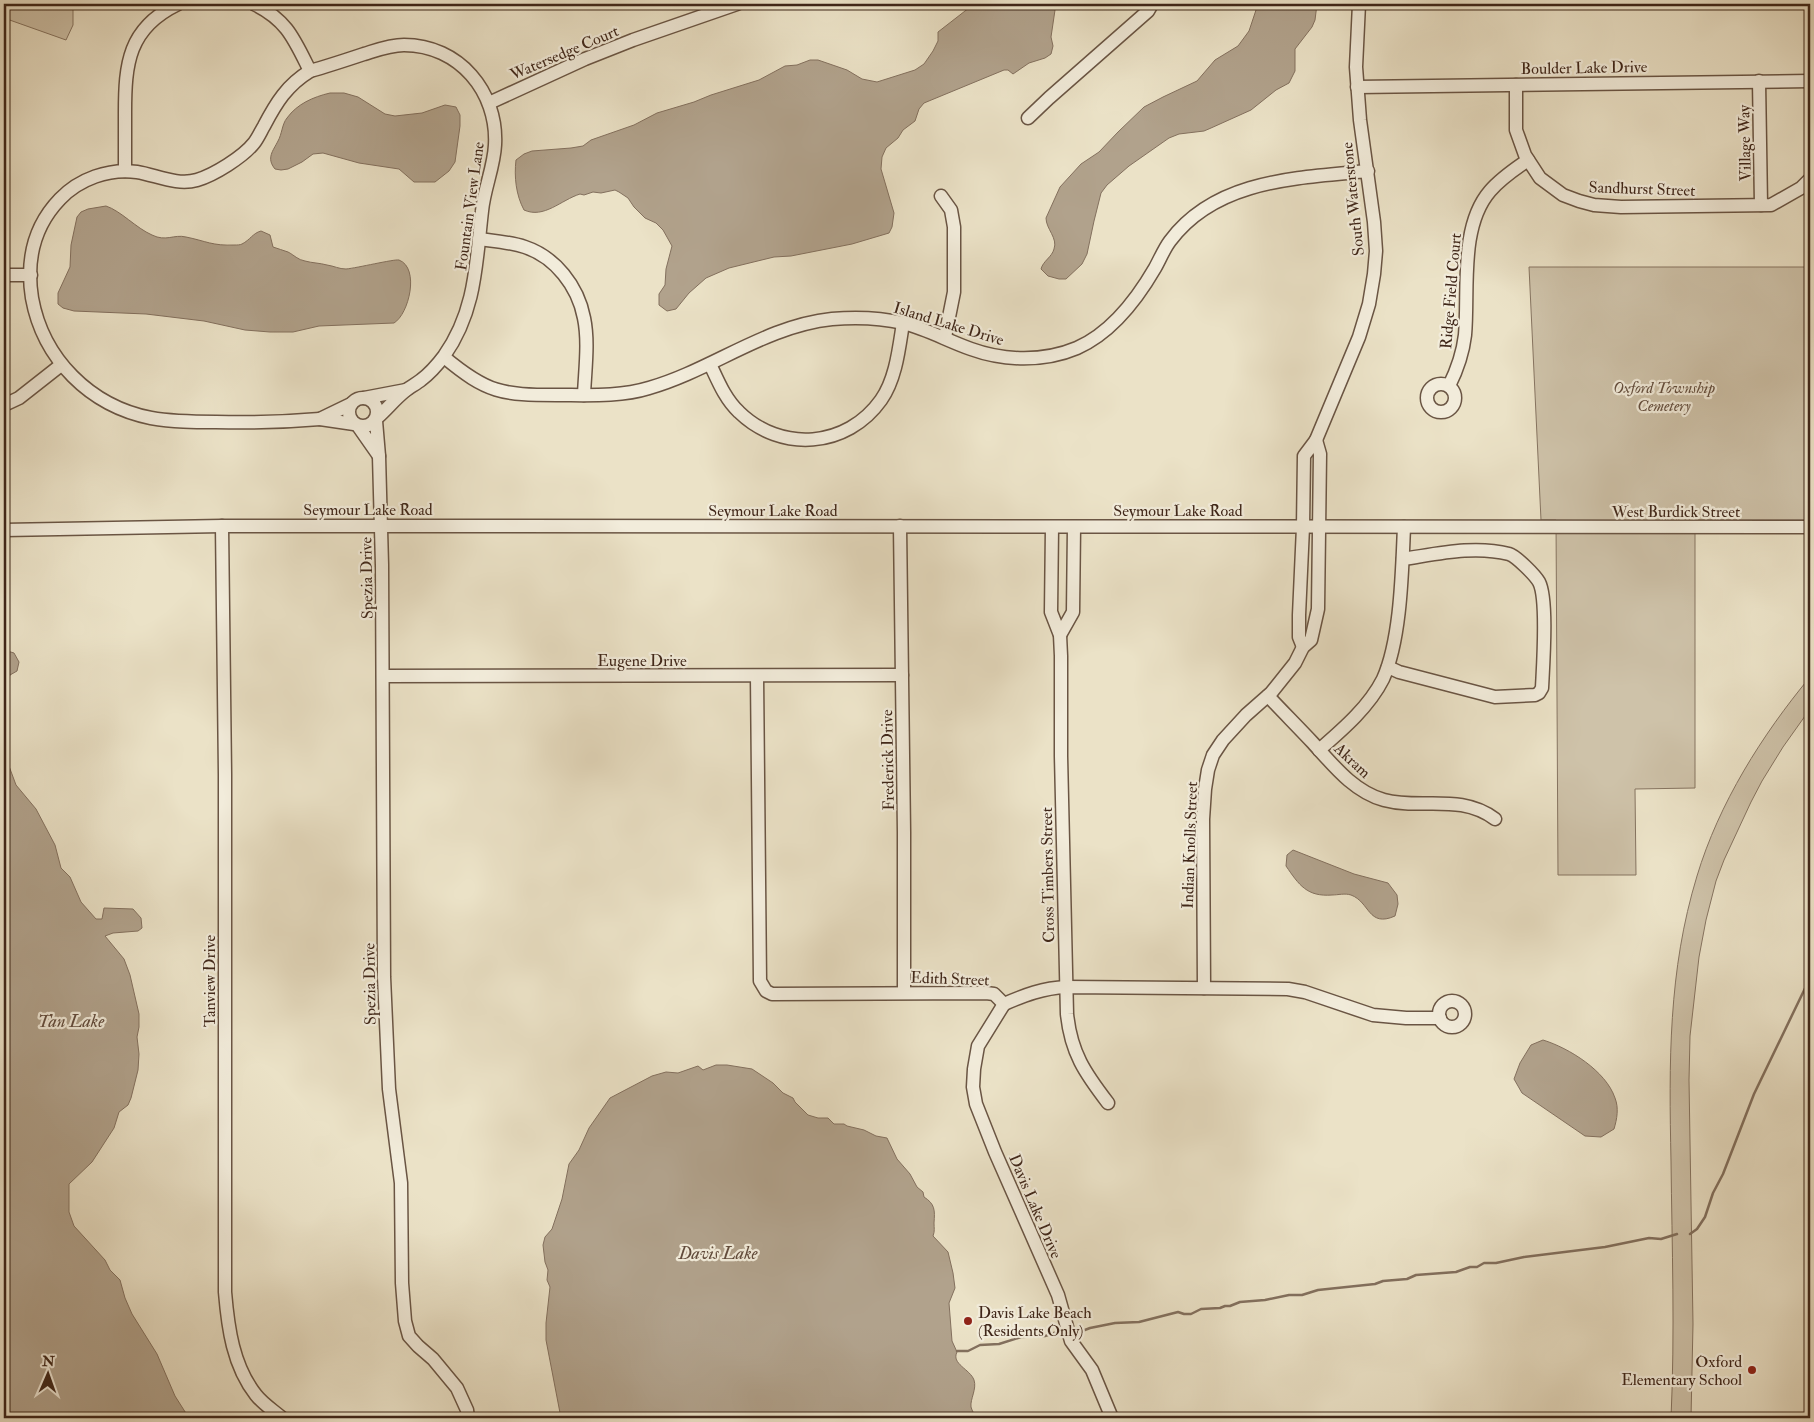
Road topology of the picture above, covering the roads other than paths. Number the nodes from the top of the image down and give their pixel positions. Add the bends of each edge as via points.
1 (178, 4) edge
2 (254, 4) edge
3 (737, 4) edge
4 (1152, 4) edge
5 (1359, 4) edge
6 (310, 72) junction
7 (1759, 81) junction
8 (1810, 81) edge
9 (1516, 85) junction
10 (1357, 87) junction
11 (490, 103) junction
12 (1028, 118) dead end
13 (1528, 160) junction
14 (125, 171) junction
15 (1368, 171) junction
16 (1810, 179) edge
17 (941, 196) dead end
18 (1761, 205) junction
19 (479, 239) junction
20 (4, 275) edge
21 (31, 275) junction
22 (903, 323) junction
23 (945, 337) junction
24 (444, 357) junction
25 (710, 364) junction
26 (61, 365) junction
27 (1449, 386) dead end
28 (406, 390) junction
29 (584, 395) junction
30 (364, 398) junction
31 (351, 404) junction
32 (4, 405) edge
33 (320, 419) junction
34 (377, 419) junction
35 (356, 425) junction
36 (1316, 440) junction
37 (379, 456) junction
38 (222, 526) junction
39 (381, 526) junction
40 (900, 526) junction
41 (1052, 527) junction
42 (1074, 527) junction
43 (1303, 527) junction
44 (1319, 527) junction
45 (1404, 527) junction
46 (1541, 528) joint
47 (1810, 528) edge
48 (4, 530) edge
49 (1403, 559) junction
50 (1060, 635) junction
51 (1303, 648) junction
52 (1388, 666) junction
53 (902, 675) junction
54 (383, 676) junction
55 (757, 676) junction
56 (1268, 696) junction
57 (1319, 750) junction
58 (1495, 819) dead end
59 (1066, 987) junction
60 (1204, 988) junction
61 (904, 992) junction
62 (1004, 1004) junction
63 (1440, 1018) dead end
64 (1108, 1103) dead end
65 (282, 1418) edge
66 (468, 1418) edge
67 (1112, 1418) edge

1 - 14 street via 152,21 131,50 125,86
2 - 6 street via 289,30
3 - 11 street, Watersedge Court via 632,40
4 - 12 street
5 - 10 street, South Waterstone
6 - 11 street, Fountain View Lane via 390,46 424,47 457,62 469,72
6 - 14 street, Fountain View Lane via 289,86 254,143 235,160 211,174 195,181 176,181
7 - 8 street, Boulder Lake Drive
7 - 9 street, Boulder Lake Drive
7 - 18 street, Village Way
9 - 10 street, Boulder Lake Drive
9 - 13 street, Sandhurst Street via 1516,130
10 - 15 street, South Waterstone
11 - 19 street, Fountain View Lane via 495,146
13 - 18 street, Sandhurst Street via 1540,178 1563,195 1594,205
13 - 27 street, Ridge Field Court via 1490,191 1474,219 1469,251 1465,337
14 - 21 street, Fountain View Lane via 92,177 62,197 47,213 34,240
15 - 23 street, Island Lake Drive via 1266,184 1234,193 1210,205 1170,240 1144,285 1116,320 1078,347 1054,355 1013,358 971,349
15 - 36 street, South Waterstone via 1376,251 1369,304 1359,337
16 - 18 street, Sandhurst Street via 1785,198 1771,205
17 - 23 street via 951,210 954,227 954,292
19 - 24 street, Fountain View Lane via 474,288 463,321
19 - 29 street via 526,247 543,255 567,278 584,318
20 - 21 street
21 - 26 street, Fountain View Lane via 38,322 45,341
22 - 23 street, Island Lake Drive
22 - 25 street, Island Lake Drive via 856,318 809,323 766,336
22 - 25 street via 890,380 881,400 848,430 820,440 774,435 752,424 729,401
24 - 28 street, Fountain View Lane
24 - 29 street, Island Lake Drive via 466,376 500,391 531,395
25 - 29 street, Island Lake Drive via 647,389
26 - 32 street via 19,398
26 - 33 street, Fountain View Lane via 99,397 150,418 180,422 267,423
28 - 30 street, Fountain View Lane
28 - 34 street, Fountain View Lane
30 - 31 street
30 - 34 street via 374,403
31 - 33 street, Fountain View Lane
31 - 35 street via 350,418
33 - 35 street, Fountain View Lane
34 - 35 street via 370,425
34 - 37 street
35 - 37 street
36 - 43 street, South Waterstone via 1304,456
36 - 44 street via 1320,454
37 - 39 street, Spezia Drive
38 - 39 street, Seymour Lake Road
38 - 48 street, Seymour Lake Road
38 - 65 street, Tanview Drive via 225,1292 228,1326 240,1369 256,1396
39 - 40 street, Seymour Lake Road
39 - 54 street, Spezia Drive
40 - 41 street, Seymour Lake Road
40 - 53 street, Frederick Drive
41 - 42 street, Seymour Lake Road
41 - 50 street, Cross Timbers Street via 1051,612
42 - 43 street, Seymour Lake Road
42 - 50 street, Cross Timbers Street via 1073,612
43 - 44 street, Seymour Lake Road
43 - 51 street via 1299,614 1299,637
44 - 45 street, Seymour Lake Road
44 - 51 street, Indian Knolls Street via 1318,609 1311,640
45 - 46 street, Seymour Lake Road
45 - 49 street
46 - 47 street, West Burdick Street
49 - 52 street via 1395,640
49 - 52 street via 1477,550 1511,554 1525,566 1540,583 1544,612 1540,690 1525,697 1495,697 1399,672
50 - 59 street, Cross Timbers Street
51 - 56 street, Indian Knolls Street
52 - 57 street via 1369,700
53 - 55 street, Eugene Drive
53 - 61 street, Frederick Drive
54 - 55 street, Eugene Drive
54 - 66 street, Spezia Drive via 384,977 389,1089 402,1183 405,1320 409,1336 457,1388
55 - 61 street, Edith Street via 762,987 772,994
56 - 57 street, Akram
56 - 60 street, Indian Knolls Street via 1222,740 1208,770 1204,819
57 - 58 street, Akram via 1344,777 1365,793 1384,801 1471,806
59 - 60 street, Edith Street
59 - 62 street, Edith Street via 1048,988
59 - 64 street, Cross Timbers Street via 1069,1034 1076,1055
60 - 63 street, Edith Street via 1288,989 1373,1014
61 - 62 street, Edith Street via 986,993 994,994
62 - 67 street, Davis Lake Drive via 978,1046 974,1069 976,1104 1058,1295 1071,1342 1092,1370

